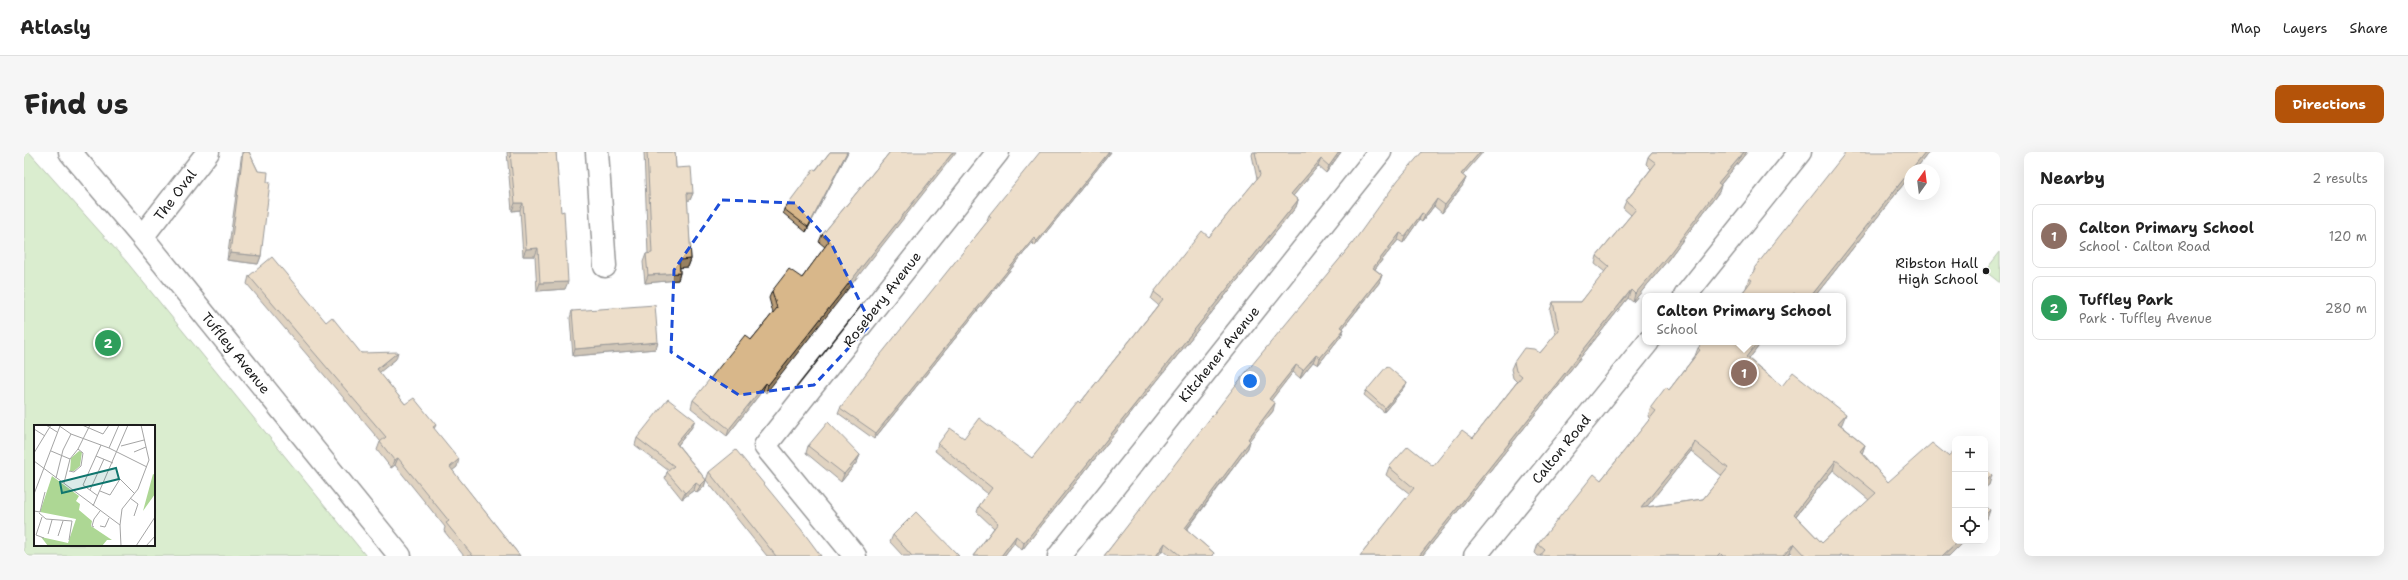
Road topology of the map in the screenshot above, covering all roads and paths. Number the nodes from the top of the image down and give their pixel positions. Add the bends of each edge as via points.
1 (70, 152) edge
2 (208, 152) edge
3 (597, 152) edge
4 (998, 152) edge
5 (1380, 152) edge
6 (1800, 152) edge
7 (142, 237) junction
8 (606, 266) dead end
9 (1687, 293) edge
10 (1646, 345) edge
11 (400, 556) edge
12 (855, 556) edge
13 (1059, 556) edge
14 (1475, 556) edge

1 - 7 street, Tuffley Avenue
2 - 7 street, The Oval
3 - 8 street
4 - 12 street, Rosebery Avenue via 765,446
5 - 13 street, Kitchener Avenue
6 - 9 street
7 - 11 street, Tuffley Avenue
10 - 14 street, Calton Road

